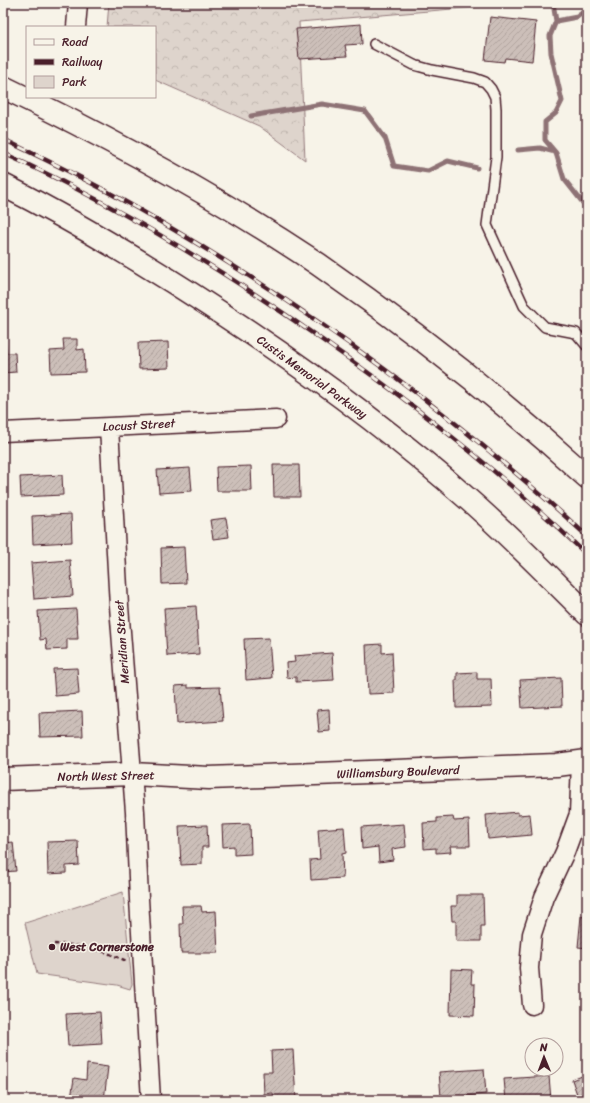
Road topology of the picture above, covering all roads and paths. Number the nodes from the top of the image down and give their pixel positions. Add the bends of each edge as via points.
1 (78, 3) edge
2 (76, 26) edge
3 (374, 44) dead end
4 (3, 87) edge
5 (3, 185) edge
6 (587, 346) edge
7 (276, 419) dead end
8 (109, 427) junction
9 (3, 432) edge
10 (587, 477) edge
11 (587, 614) edge
12 (584, 762) edge
13 (132, 774) junction
14 (209, 778) joint
15 (3, 779) edge
16 (54, 944) dead end
17 (143, 969) junction
18 (532, 1005) dead end
19 (151, 1100) edge

1 - 2 street
3 - 6 lane via 414,65 474,78 485,82 491,89 496,109 496,157 487,225 524,306 545,327 576,334
4 - 10 main road via 77,123 197,189 318,265 468,375
5 - 11 main road, Custis Memorial Parkway via 90,232 172,281 326,385 399,441 468,500 537,563
7 - 8 street, Locust Street
8 - 9 street, Locust Street
8 - 13 street, Meridian Street
12 - 14 main road, Williamsburg Boulevard
12 - 18 street via 579,814 544,897 532,934 529,968
13 - 14 main road, North West Street
13 - 15 main road, North West Street
13 - 17 street, Meridian Street
16 - 17 path via 91,947
17 - 19 street, Meridian Street

